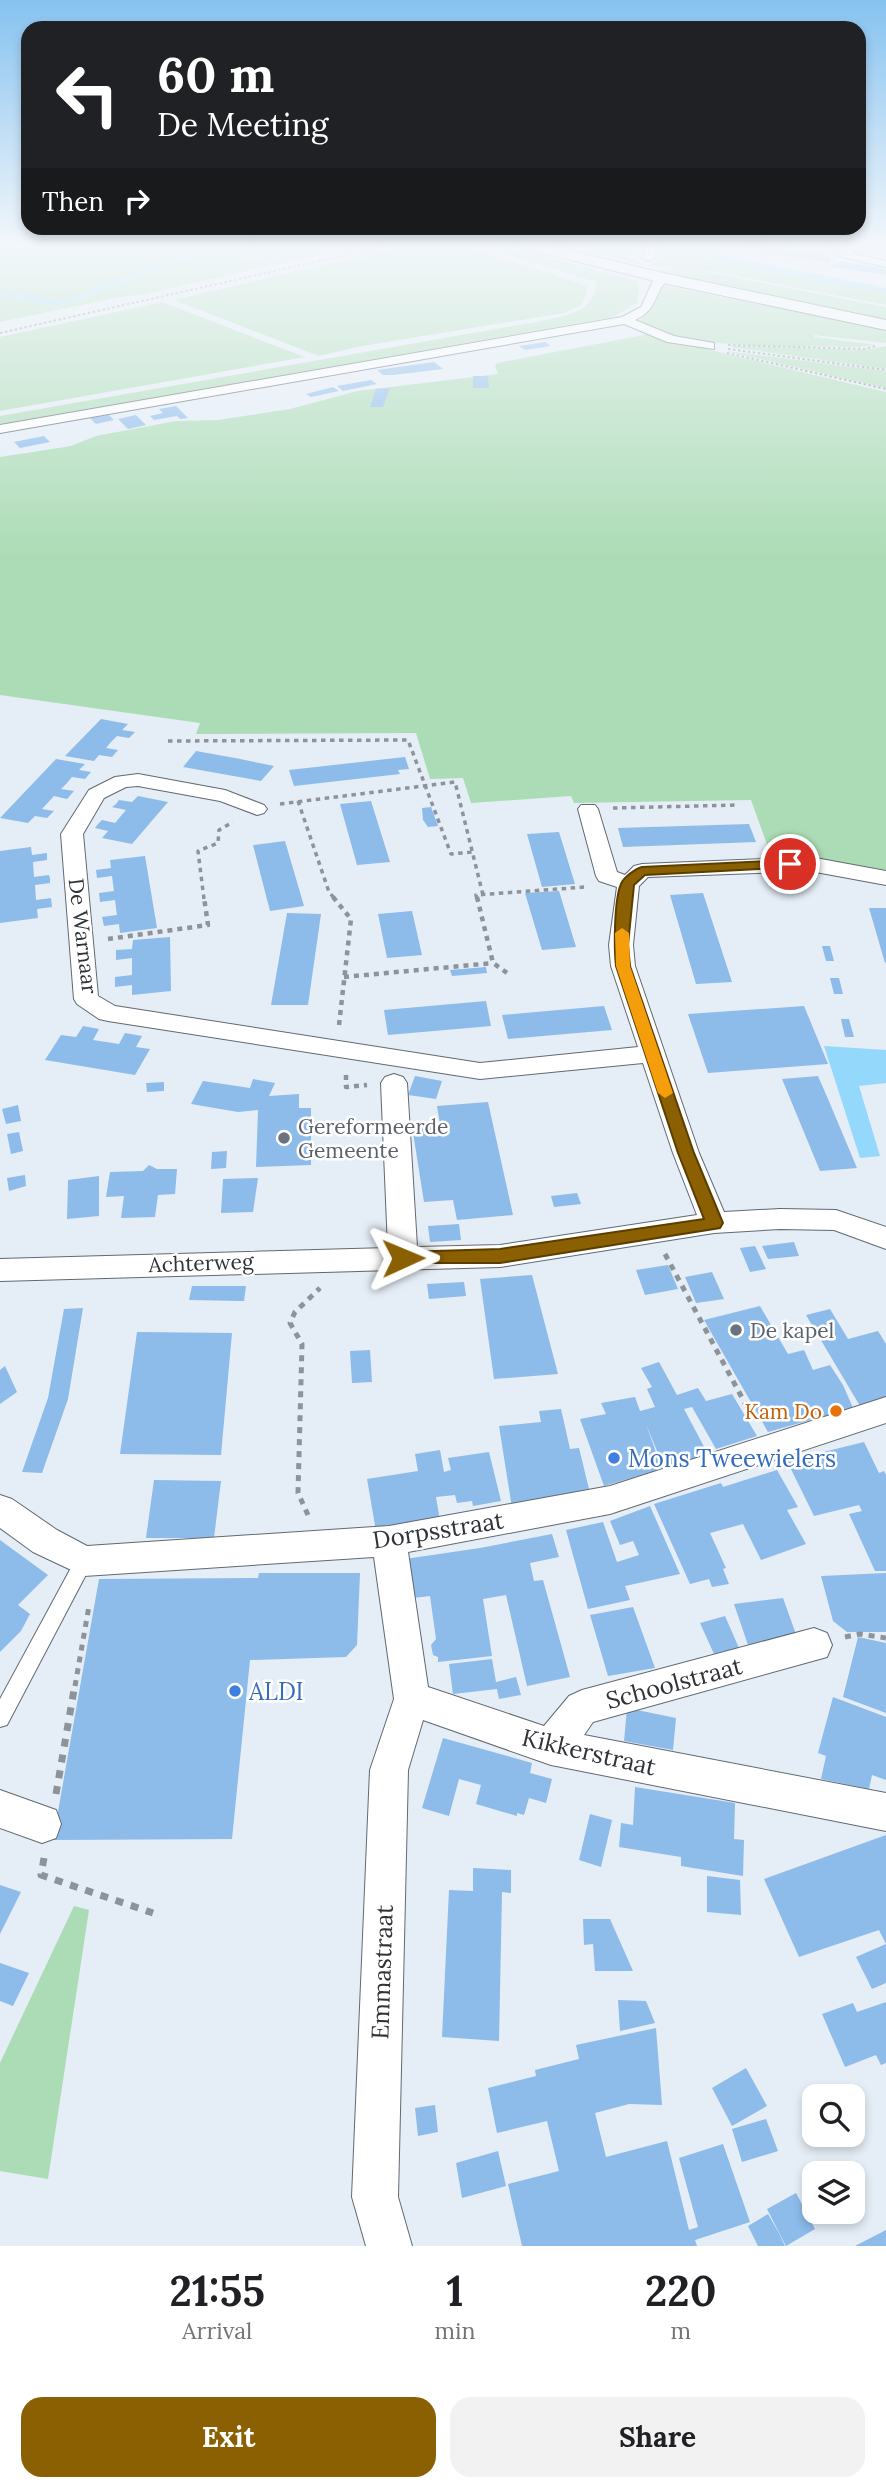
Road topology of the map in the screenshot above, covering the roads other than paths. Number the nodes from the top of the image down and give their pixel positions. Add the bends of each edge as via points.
1 (466, 348) edge
2 (0, 429) edge
3 (257, 809) road end
4 (588, 809) road end
5 (886, 878) edge
6 (628, 884) junction
7 (652, 1055) junction
8 (394, 1083) road end
9 (714, 1223) junction
10 (886, 1238) edge
11 (403, 1258) junction
12 (0, 1270) edge
13 (883, 1418) edge
14 (0, 1509) edge
15 (389, 1541) junction
16 (91, 1561) junction
17 (814, 1645) road end
18 (412, 1699) junction
19 (0, 1718) edge
20 (551, 1747) junction
21 (0, 1809) edge
22 (886, 1812) edge
23 (47, 1826) road end
24 (389, 2246) edge

1 - 2 street
3 - 7 street, De Warnaar via 225,796 138,780 122,781 96,794 72,834 86,999 108,1013 480,1071
4 - 6 street via 607,876
5 - 6 street via 810,864 770,864 642,871
6 - 7 street via 623,966
7 - 9 street
8 - 11 street
9 - 10 street, Achterweg via 836,1220
9 - 11 street, Achterweg via 500,1256
11 - 12 street, Achterweg
13 - 15 street, Dorpsstraat via 769,1448 610,1500
14 - 16 street via 45,1541
15 - 16 street, Dorpsstraat
15 - 18 street
16 - 19 lane
17 - 20 street, Schoolstraat via 582,1708
18 - 20 street, Kikkerstraat
18 - 24 street, Emmastraat via 389,1770 374,2197
20 - 22 street, Kikkerstraat
21 - 23 street

